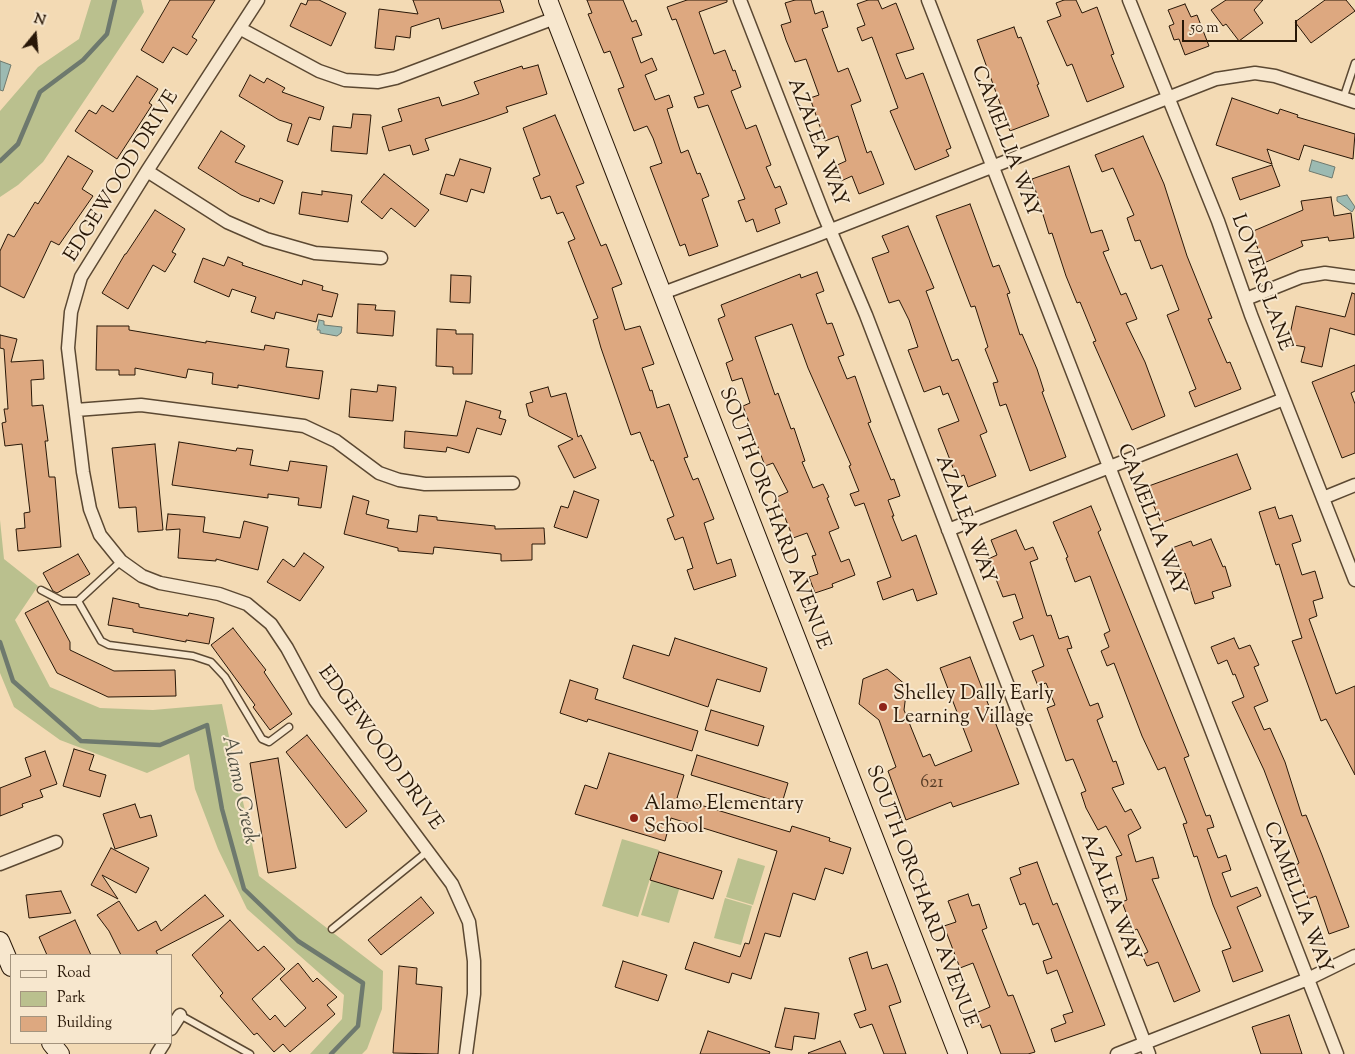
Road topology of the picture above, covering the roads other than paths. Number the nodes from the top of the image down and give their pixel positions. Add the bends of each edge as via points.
1 (258, 0) edge
2 (548, 0) edge
3 (740, 0) edge
4 (928, 0) edge
5 (1129, 0) edge
6 (555, 18) junction
7 (241, 29) junction
8 (1355, 63) edge
9 (1167, 98) junction
10 (1349, 101) edge
11 (993, 166) junction
12 (147, 170) junction
13 (830, 230) junction
14 (381, 258) dead end
15 (1355, 277) edge
16 (663, 293) junction
17 (1246, 299) junction
18 (1284, 399) junction
19 (76, 410) junction
20 (1110, 467) junction
21 (513, 483) dead end
22 (1355, 485) edge
23 (1323, 498) junction
24 (948, 530) junction
25 (121, 561) junction
26 (1355, 580) edge
27 (41, 590) dead end
28 (78, 601) junction
29 (289, 727) dead end
30 (56, 842) dead end
31 (429, 850) junction
32 (0, 864) edge
33 (332, 929) dead end
34 (0, 941) edge
35 (1355, 956) edge
36 (10, 965) edge
37 (1308, 979) junction
38 (180, 1015) joint
39 (172, 1027) edge
40 (52, 1044) edge
41 (1147, 1048) edge
42 (60, 1054) edge
43 (250, 1054) edge
44 (466, 1054) edge
45 (958, 1054) edge
46 (1117, 1054) edge
47 (1337, 1054) edge

1 - 7 street, EDGEWOOD DRIVE
2 - 6 street, SOUTH ORCHARD AVENUE
3 - 13 street, AZALEA WAY
4 - 11 street, CAMELLIA WAY
5 - 9 street, LOVERS LANE
6 - 7 street via 378,82 345,80 319,71
6 - 16 street, SOUTH ORCHARD AVENUE
7 - 12 street, EDGEWOOD DRIVE
8 - 10 lane
9 - 10 street via 1216,79 1255,73 1276,76
9 - 11 street
9 - 17 street, LOVERS LANE
11 - 13 street
11 - 20 street, CAMELLIA WAY
12 - 14 street via 227,222 266,239 315,253
12 - 19 street, EDGEWOOD DRIVE via 91,258 75,295 68,348
13 - 16 street
13 - 24 street, AZALEA WAY
15 - 17 street via 1325,273 1301,277
16 - 45 street, SOUTH ORCHARD AVENUE
17 - 18 street, LOVERS LANE
18 - 20 street
18 - 23 street, LOVERS LANE
19 - 21 street via 141,405 304,426 336,441 380,473 398,480 424,484
19 - 25 street, EDGEWOOD DRIVE via 90,509 100,535
20 - 24 street
20 - 37 street, CAMELLIA WAY
22 - 23 street
23 - 26 street, LOVERS LANE
24 - 41 street, AZALEA WAY
25 - 28 lane
25 - 31 street, EDGEWOOD DRIVE via 142,576 160,583 219,594 247,604 271,624 315,700
27 - 28 lane via 62,601
28 - 29 lane via 101,641 109,645 194,656 211,662 225,677 265,741 274,740
30 - 32 street
31 - 33 lane
31 - 44 street, EDGEWOOD DRIVE via 452,884 469,922 474,994
34 - 36 street
35 - 37 street
37 - 41 street
37 - 47 street, CAMELLIA WAY
38 - 39 street
38 - 43 lane
40 - 42 street
41 - 46 street

